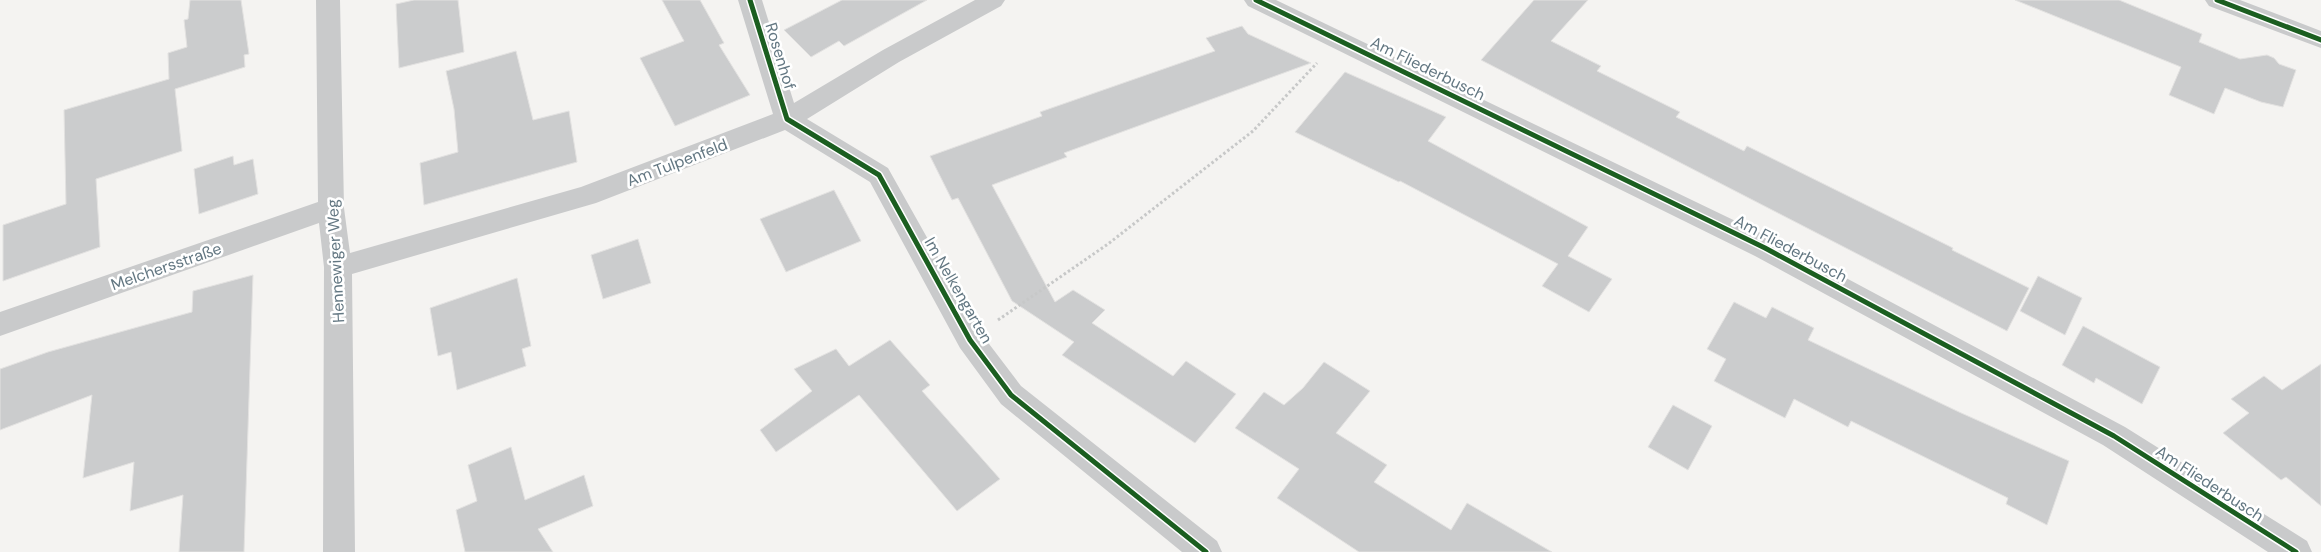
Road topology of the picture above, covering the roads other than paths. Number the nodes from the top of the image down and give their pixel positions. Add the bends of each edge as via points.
1 (328, 0) edge
2 (750, 0) edge
3 (993, 0) edge
4 (1256, 0) edge
5 (2217, 0) edge
6 (2321, 40) edge
7 (787, 119) junction
8 (331, 208) junction
9 (338, 267) junction
10 (0, 324) edge
11 (339, 552) edge
12 (1206, 552) edge
13 (2296, 552) edge

1 - 8 street, Hennewiger Weg
2 - 7 street, Rosenhof
3 - 7 street, Am Tulpenfeld via 891,56
4 - 13 street, Am Fliederbusch via 1782,257 2114,436
5 - 6 street
7 - 9 street, Am Tulpenfeld via 587,196
7 - 12 street, Im Nelkengarten via 879,175 970,340 1011,395
8 - 9 street, Hennewiger Weg
8 - 10 street, Melchersstraße
9 - 11 street, Hennewiger Weg

